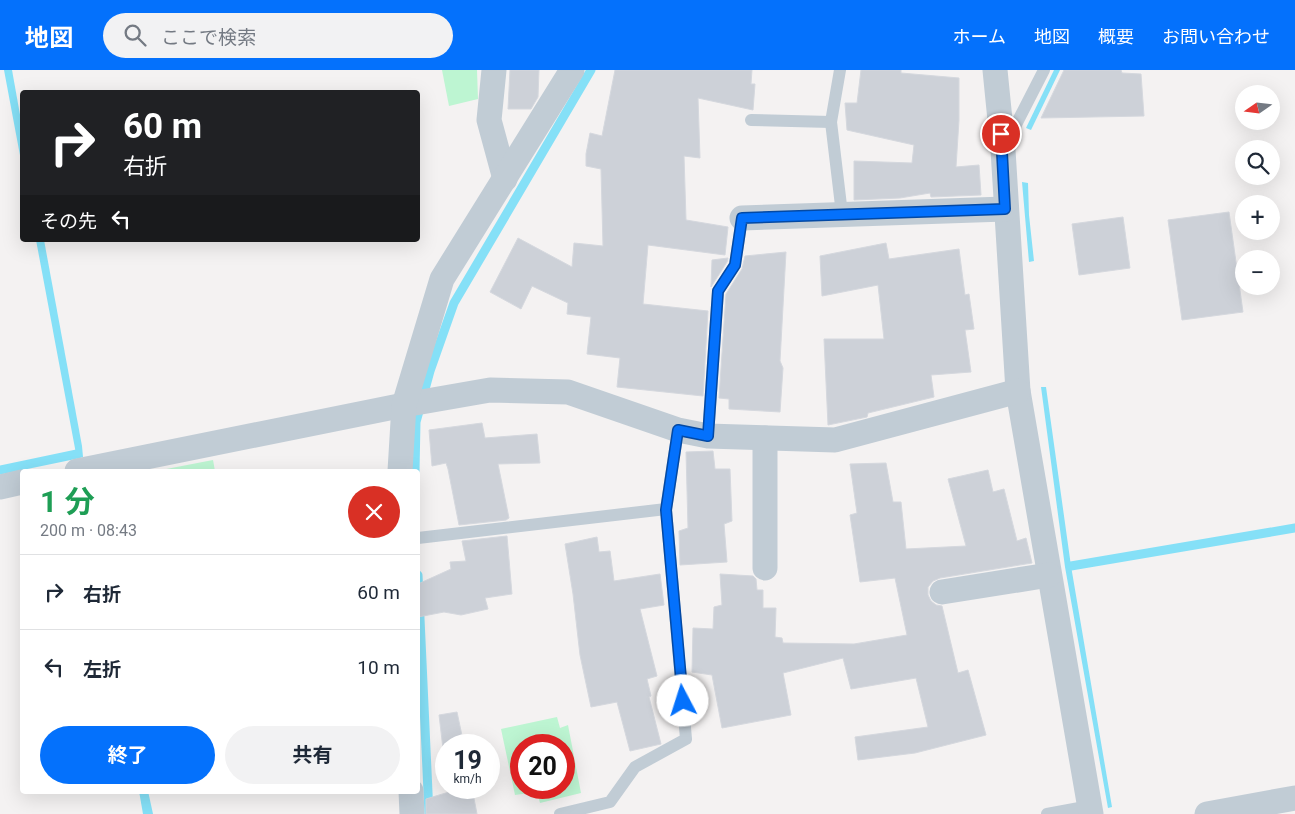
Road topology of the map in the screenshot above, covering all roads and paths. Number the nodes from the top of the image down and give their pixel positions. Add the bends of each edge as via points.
1 (494, 70) edge
2 (572, 70) edge
3 (840, 70) edge
4 (995, 70) edge
5 (1044, 70) edge
6 (751, 120) dead end
7 (831, 122) junction
8 (1003, 150) junction
9 (505, 179) junction
10 (1005, 209) junction
11 (842, 214) junction
12 (742, 218) joint
13 (1018, 391) junction
14 (404, 406) junction
15 (678, 430) junction
16 (708, 436) junction
17 (765, 438) junction
18 (87, 469) edge
19 (400, 469) edge
20 (20, 482) edge
21 (0, 487) edge
22 (666, 510) junction
23 (420, 538) edge
24 (765, 568) dead end
25 (1050, 575) junction
26 (942, 592) dead end
27 (411, 794) edge
28 (1295, 798) edge
29 (611, 808) edge
30 (1091, 810) edge
31 (412, 814) edge
32 (560, 814) edge
33 (1046, 814) edge
34 (1207, 814) edge

1 - 9 street via 489,120
2 - 9 street
3 - 7 lane
4 - 8 street
5 - 8 lane
6 - 7 lane
7 - 11 lane
8 - 10 street
9 - 14 street via 442,279
10 - 11 street
10 - 13 street
11 - 12 street
12 - 16 lane via 735,265 718,291
13 - 17 street via 834,440
13 - 25 street
14 - 15 street via 490,390 568,392
14 - 18 street
14 - 19 street
15 - 16 street
15 - 22 lane
16 - 17 street
17 - 24 street
20 - 21 street
22 - 23 lane
22 - 29 lane via 686,739 635,767
25 - 26 street
25 - 30 street
27 - 31 street
28 - 34 street
29 - 32 lane
30 - 33 lane

